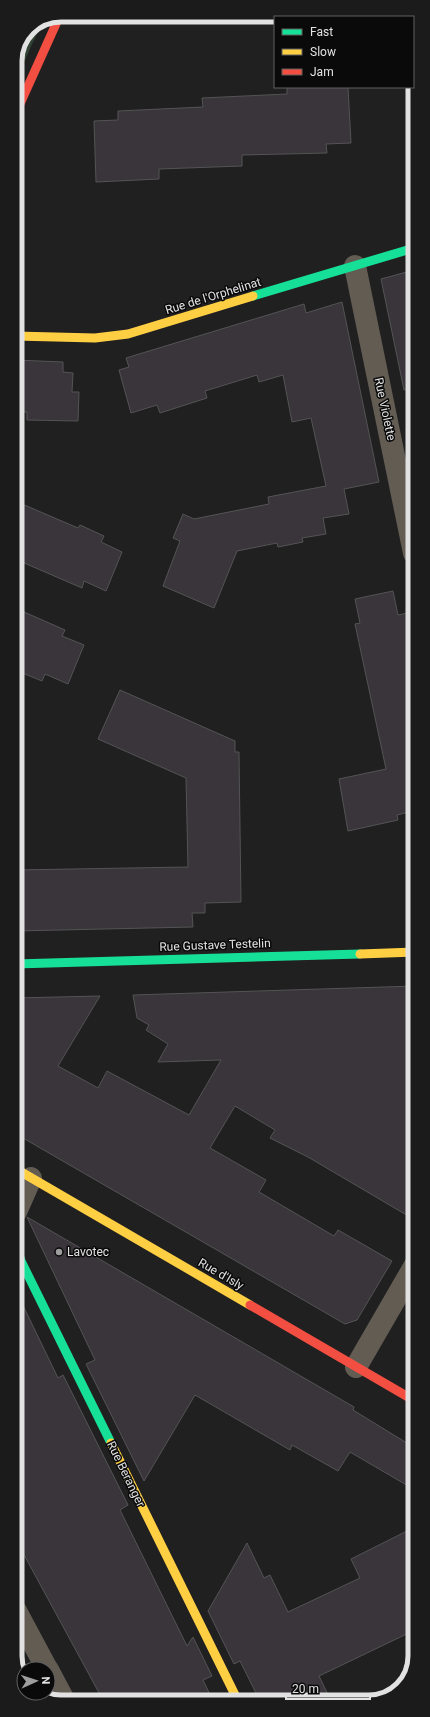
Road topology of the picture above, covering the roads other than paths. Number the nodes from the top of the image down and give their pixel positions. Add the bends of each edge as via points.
1 (57, 23) edge
2 (22, 99) edge
3 (408, 250) edge
4 (355, 266) junction
5 (22, 336) edge
6 (408, 524) edge
7 (408, 952) edge
8 (22, 964) edge
9 (23, 1173) edge
10 (22, 1263) edge
11 (408, 1277) edge
12 (356, 1367) junction
13 (408, 1397) edge
14 (22, 1622) edge
15 (43, 1661) edge
16 (56, 1685) edge
17 (61, 1695) edge
18 (235, 1695) edge

1 - 2 street
3 - 4 street, Rue de l'Orphelinat
4 - 5 street, Rue de l'Orphelinat via 128,334 95,338
4 - 6 street, Rue Violette
7 - 8 street, Rue Gustave Testelin
9 - 12 street, Rue d'Isly
10 - 18 street, Rue Beranger
11 - 12 street
12 - 13 street, Rue d'Isly
14 - 15 street
16 - 17 street

